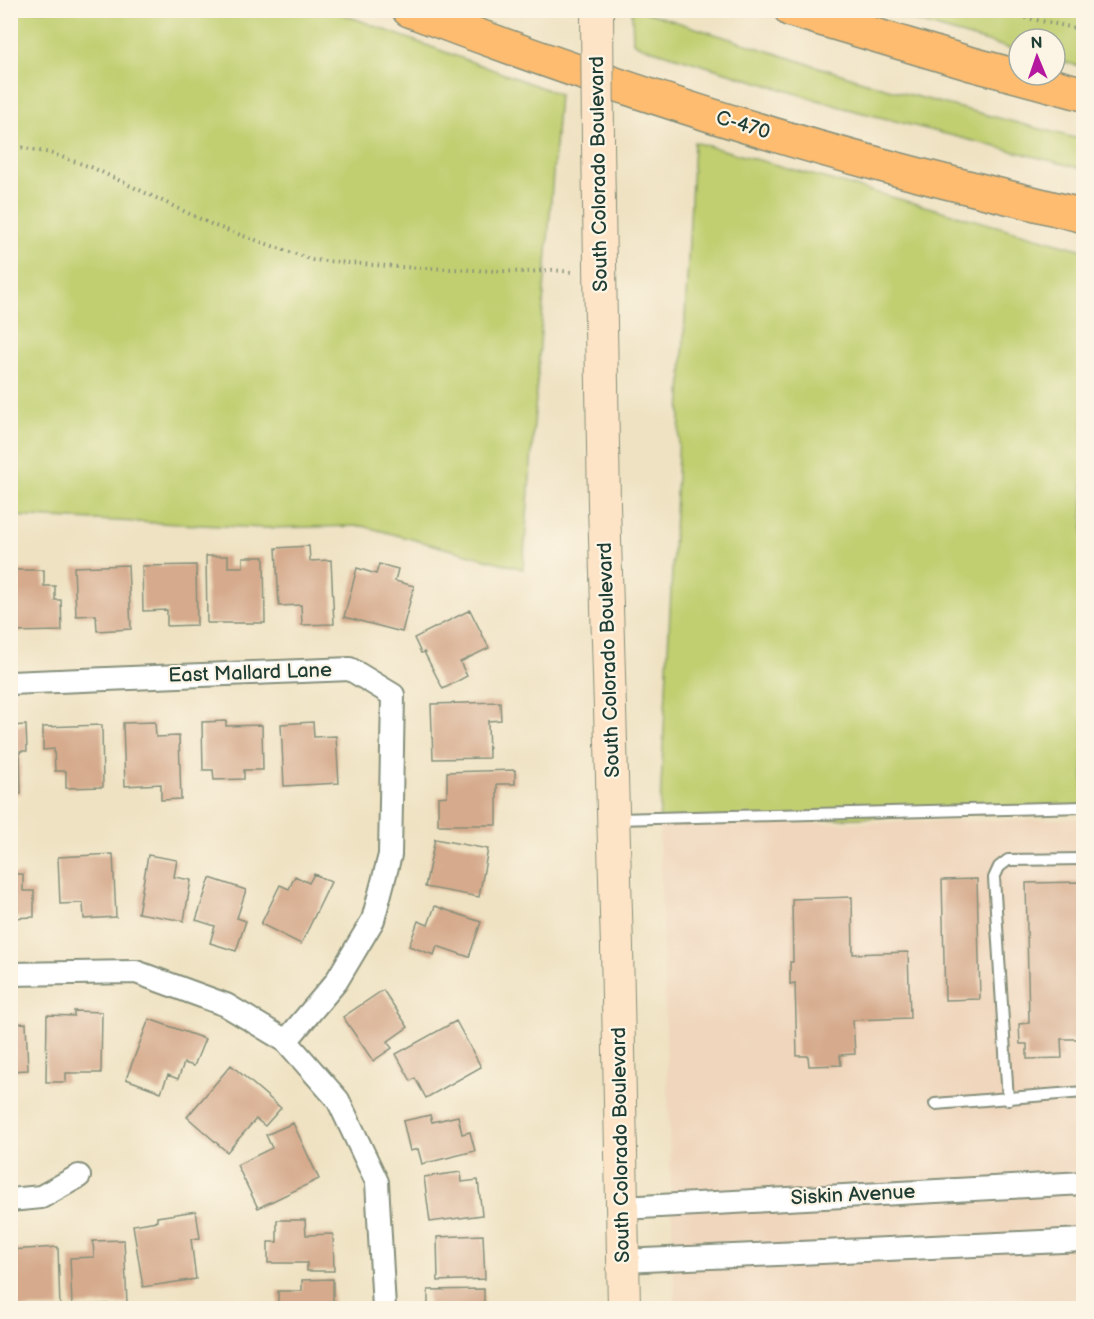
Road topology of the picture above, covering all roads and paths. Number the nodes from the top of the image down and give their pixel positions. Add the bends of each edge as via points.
1 (409, 10) edge
2 (597, 10) edge
3 (791, 10) edge
4 (990, 10) edge
5 (1083, 30) edge
6 (1083, 94) edge
7 (10, 145) edge
8 (1083, 216) edge
9 (602, 274) junction
10 (10, 683) edge
11 (1083, 807) edge
12 (614, 819) junction
13 (1083, 859) edge
14 (10, 974) edge
15 (286, 1041) junction
16 (1083, 1092) edge
17 (1008, 1100) junction
18 (935, 1104) dead end
19 (79, 1176) dead end
20 (1083, 1183) edge
21 (10, 1200) edge
22 (622, 1208) junction
23 (1083, 1240) edge
24 (623, 1262) junction
25 (384, 1308) edge
26 (624, 1308) edge

1 - 8 highway, C-470 via 728,120 885,166
2 - 9 main road, South Colorado Boulevard, bridge
3 - 6 highway
4 - 5 path
7 - 9 path via 91,167 215,226 314,260
9 - 12 main road, South Colorado Boulevard via 604,505
10 - 15 street, East Mallard Lane via 350,669 393,695 390,855 373,920 336,982
11 - 12 lane
12 - 22 main road, South Colorado Boulevard
13 - 17 lane via 1008,861 999,867 994,878
14 - 15 street via 136,972 226,1005
15 - 25 street via 338,1100 377,1182
16 - 17 lane
17 - 18 lane
19 - 21 street via 41,1197
20 - 22 street, Siskin Avenue
22 - 24 main road, South Colorado Boulevard
23 - 24 street
24 - 26 main road, South Colorado Boulevard

